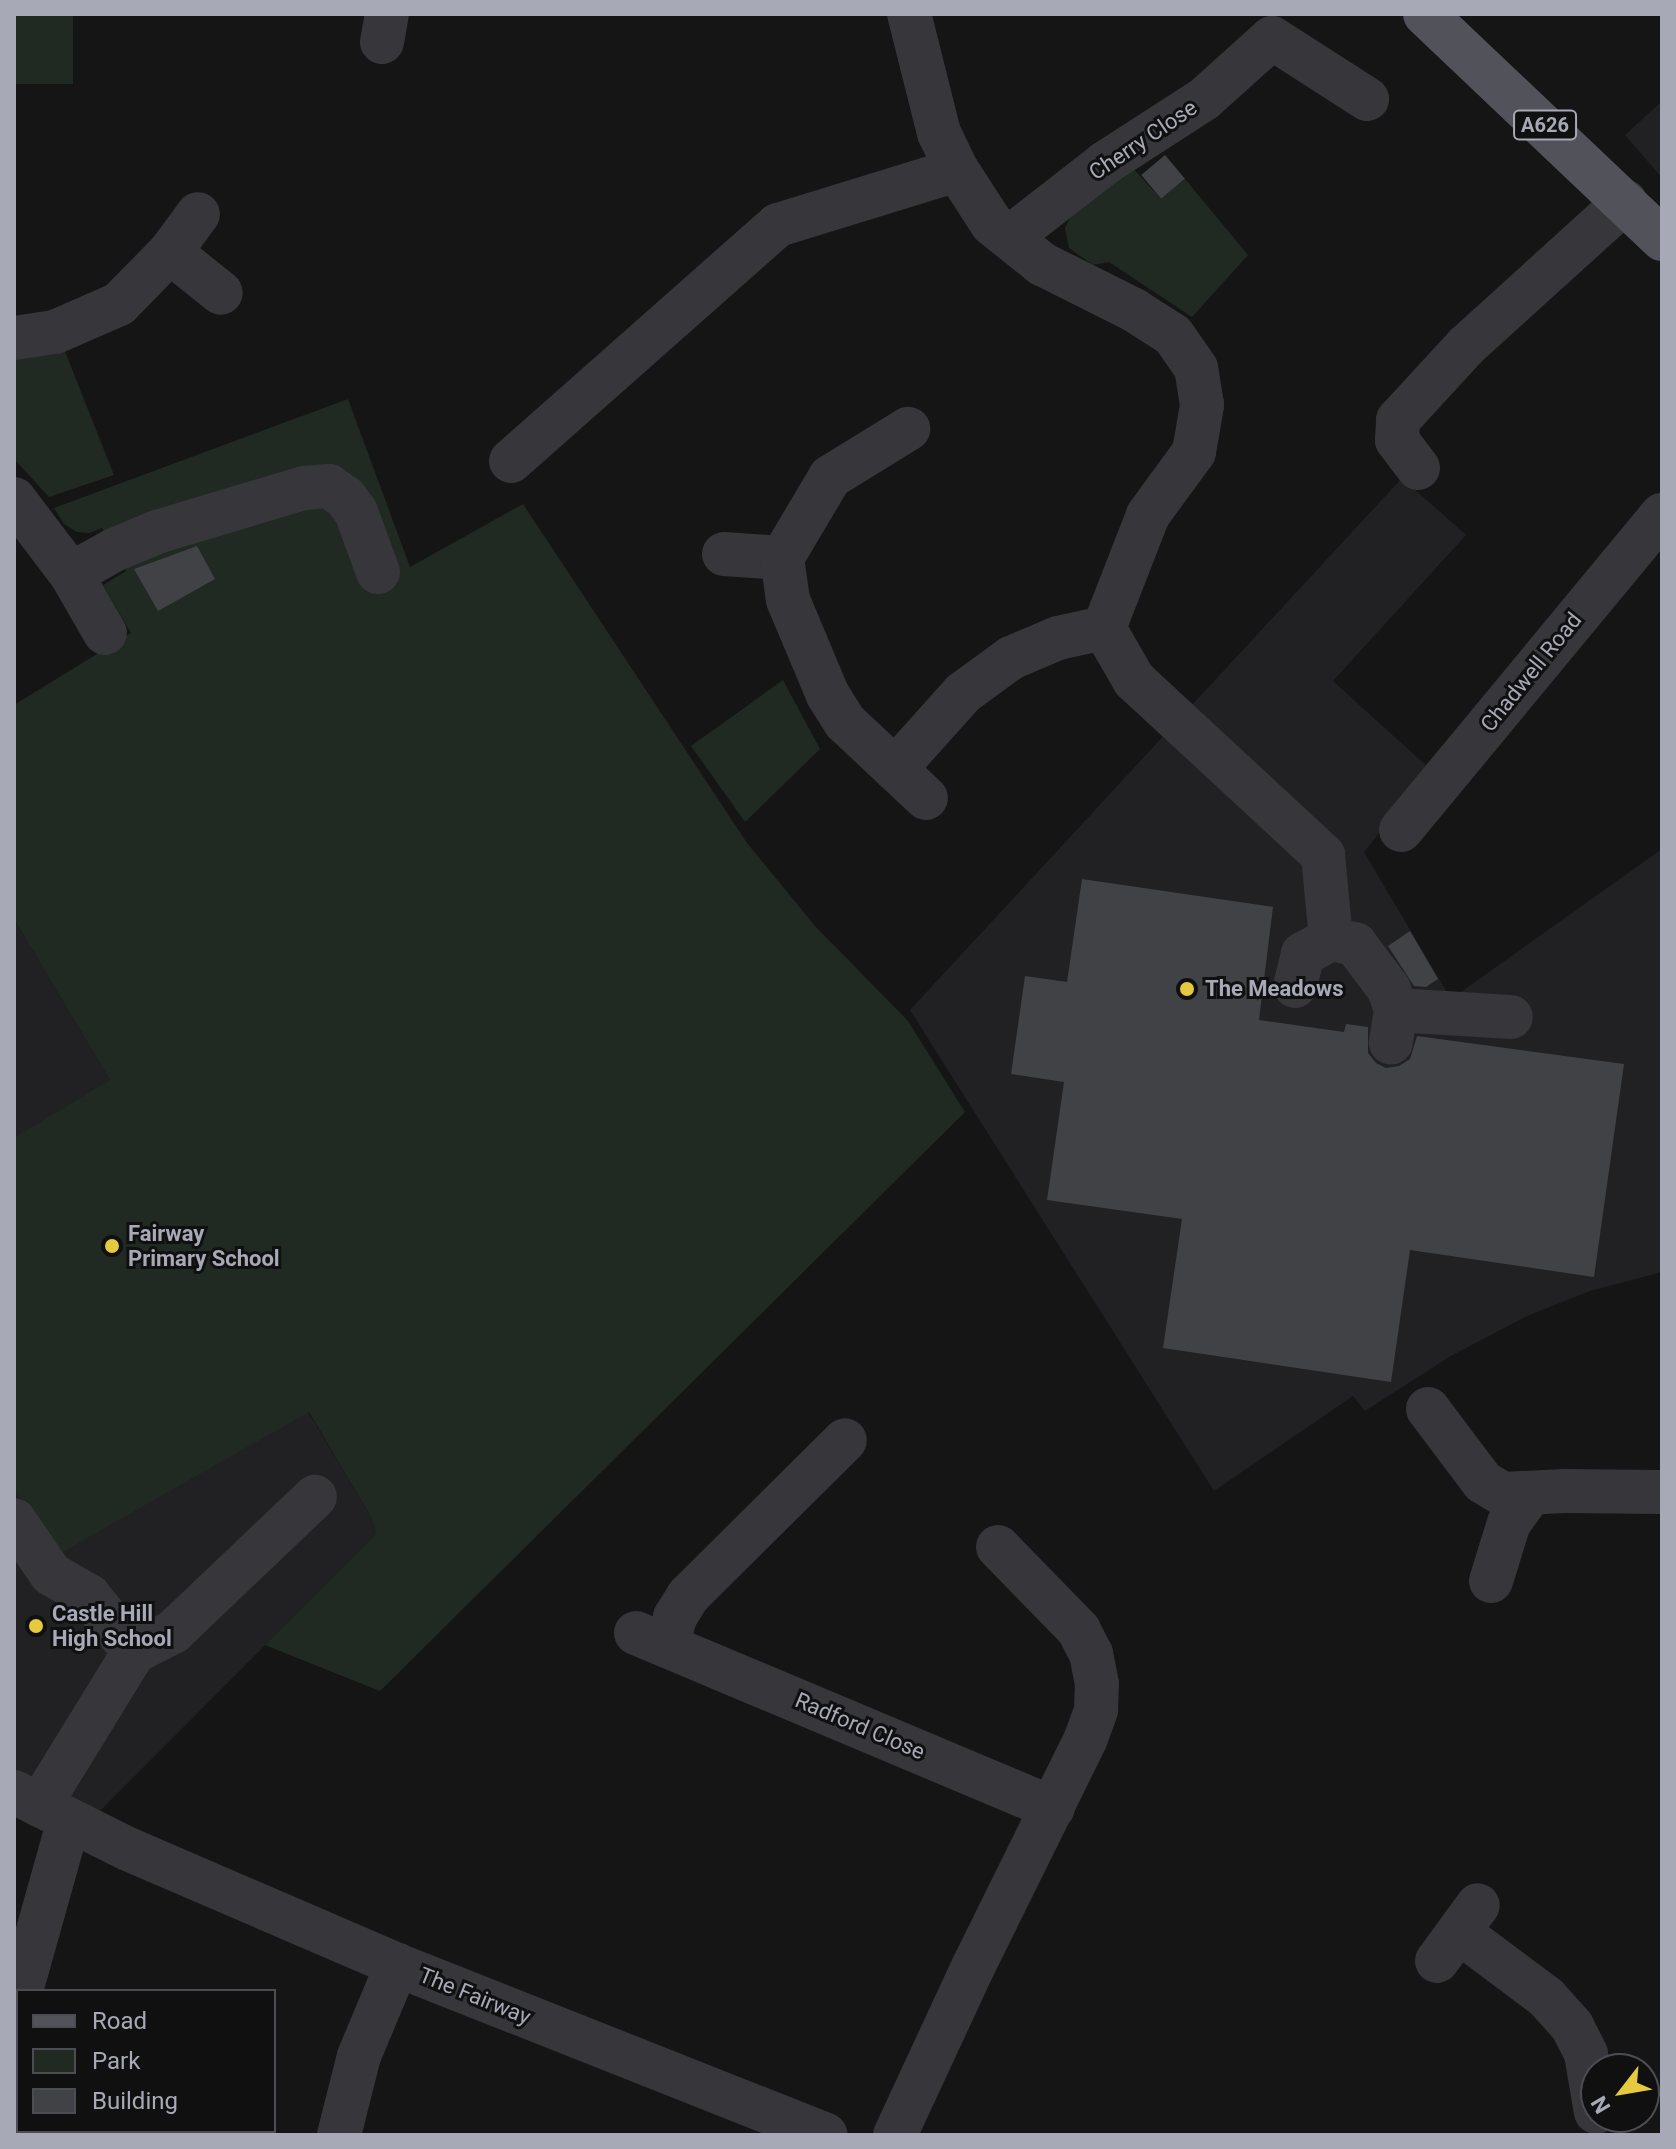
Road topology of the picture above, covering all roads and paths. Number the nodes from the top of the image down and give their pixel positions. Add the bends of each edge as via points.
1 (909, 14) edge
2 (1425, 14) edge
3 (1367, 99) dead end
4 (957, 170) junction
5 (1625, 202) junction
6 (198, 214) dead end
7 (1010, 237) junction
8 (1662, 239) edge
9 (170, 252) junction
10 (221, 293) dead end
11 (14, 338) edge
12 (908, 429) dead end
13 (511, 461) dead end
14 (1418, 468) dead end
15 (14, 499) edge
16 (1662, 515) edge
17 (724, 554) dead end
18 (782, 558) junction
19 (378, 572) dead end
20 (71, 574) junction
21 (1104, 628) junction
22 (105, 633) dead end
23 (1401, 830) dead end
24 (1331, 939) junction
25 (1295, 986) dead end
26 (1511, 1017) dead end
27 (1428, 1409) dead end
28 (819, 1455) dead end
29 (1662, 1492) edge
30 (1531, 1493) junction
31 (315, 1497) dead end
32 (14, 1520) edge
33 (998, 1547) dead end
34 (1491, 1581) dead end
35 (134, 1652) junction
36 (41, 1806) edge
37 (1053, 1808) junction
38 (1458, 1932) dead end
39 (397, 1965) junction
40 (21, 1989) edge
41 (1586, 2053) edge
42 (809, 2132) edge
43 (339, 2135) edge
44 (895, 2135) edge

1 - 4 street via 939,133
2 - 5 main road, A626
3 - 7 street, Cherry Close via 1272,38 1204,99 1105,163
4 - 7 street via 992,224
4 - 13 street via 778,225
5 - 8 main road, A626
5 - 14 street via 1466,346 1398,420 1397,440
6 - 9 street
7 - 21 street via 1042,264 1173,335 1196,368 1202,405 1194,452 1148,515
9 - 10 street
9 - 11 street via 119,304 55,332
12 - 18 street via 830,477
15 - 20 street
16 - 23 street, Chadwell Road
17 - 18 street
18 - 21 street via 788,600 828,695 845,722 910,783 963,693 1011,658 1058,638
19 - 20 street via 356,512 329,486 304,488 170,527
20 - 22 street
21 - 24 street via 1134,680 1323,855
24 - 25 street via 1303,954
24 - 26 street via 1355,944 1389,989 1394,1027
27 - 30 street via 1483,1482 1503,1494
28 - 37 street, Radford Close via 651,1638
29 - 30 street
30 - 34 street via 1509,1523
31 - 35 street via 173,1632
32 - 35 street via 51,1574 89,1596
33 - 37 street via 1049,1578 1091,1654 1096,1710
35 - 36 street
36 - 39 street, The Fairway
36 - 40 street
37 - 44 street
38 - 41 street via 1546,1997 1572,2026
39 - 42 street, The Fairway
39 - 43 street via 359,2056

